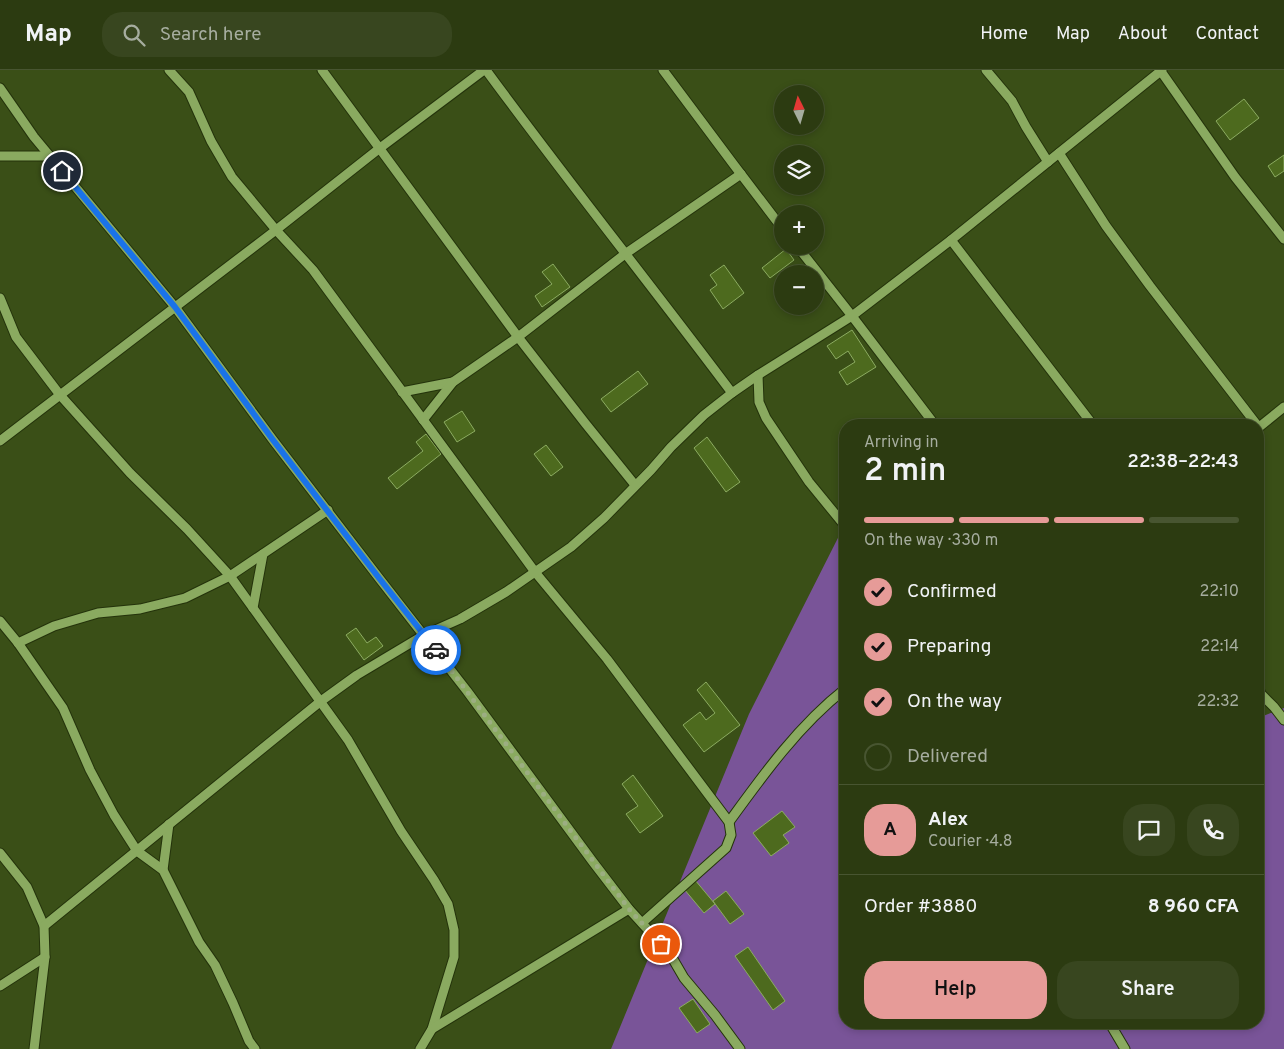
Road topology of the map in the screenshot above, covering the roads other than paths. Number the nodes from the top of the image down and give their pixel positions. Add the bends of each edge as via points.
1 (169, 70) edge
2 (322, 70) edge
3 (485, 70) edge
4 (663, 70) edge
5 (986, 70) edge
6 (1161, 70) edge
7 (0, 88) edge
8 (380, 148) junction
9 (1059, 153) junction
10 (0, 156) edge
11 (50, 156) junction
12 (1048, 162) junction
13 (741, 174) junction
14 (774, 217) edge
15 (276, 230) junction
16 (1284, 239) edge
17 (951, 240) junction
18 (625, 254) junction
19 (804, 255) edge
20 (0, 298) edge
21 (175, 307) junction
22 (852, 316) junction
23 (518, 337) junction
24 (758, 375) junction
25 (453, 382) junction
26 (402, 392) junction
27 (732, 393) junction
28 (60, 395) junction
29 (1284, 408) edge
30 (930, 419) edge
31 (1088, 419) edge
32 (1253, 419) edge
33 (423, 420) junction
34 (1264, 422) edge
35 (0, 441) edge
36 (636, 485) junction
37 (328, 510) junction
38 (839, 519) edge
39 (263, 554) junction
40 (535, 572) junction
41 (230, 576) junction
42 (253, 608) junction
43 (0, 621) edge
44 (424, 635) junction
45 (18, 643) junction
46 (839, 695) edge
47 (1264, 697) edge
48 (321, 701) junction
49 (1284, 720) edge
50 (729, 822) junction
51 (169, 824) junction
52 (137, 851) junction
53 (0, 853) edge
54 (163, 870) junction
55 (629, 909) junction
56 (642, 923) junction
57 (44, 926) junction
58 (45, 956) junction
59 (0, 986) edge
60 (432, 1028) junction
61 (1112, 1029) edge
62 (34, 1049) edge
63 (254, 1049) edge
64 (420, 1049) edge
65 (740, 1049) edge
66 (1125, 1049) edge

1 - 15 street via 189,92 232,177
2 - 8 street
3 - 8 street
3 - 18 street
4 - 13 street
5 - 12 street via 1012,101
6 - 9 street
6 - 16 street via 1235,177
7 - 11 street
8 - 15 street
8 - 23 street
9 - 12 street
9 - 32 street via 1117,241
10 - 11 street
11 - 21 street
12 - 17 street
13 - 14 street
13 - 18 street
15 - 21 street
15 - 26 street via 313,270
17 - 22 street
17 - 31 street
18 - 23 street
18 - 27 street
19 - 22 street
20 - 28 street via 16,337
21 - 28 street
21 - 37 street
22 - 24 street
22 - 30 street
23 - 25 street
23 - 36 street
24 - 27 street
24 - 38 street via 760,402 766,418 809,482
25 - 26 street
25 - 33 street
26 - 33 street
27 - 36 street via 698,421
28 - 35 street
28 - 41 street
29 - 34 street
33 - 40 street
36 - 40 street via 604,518
37 - 39 street
37 - 44 street
39 - 41 street
39 - 42 street
40 - 44 street via 460,619
40 - 50 street via 607,660
41 - 42 street
41 - 45 street via 185,598 140,609 98,613 54,626
42 - 48 street
43 - 45 street
44 - 48 street
44 - 55 street
45 - 52 street via 63,708 90,770
46 - 50 street via 792,740
47 - 49 street
48 - 51 street
48 - 60 street via 448,904 454,930 454,957
50 - 56 street via 731,835 726,848
51 - 52 street
51 - 54 street
52 - 54 street
52 - 57 street
53 - 57 street via 26,887
54 - 63 street via 198,942 215,965
55 - 56 street
55 - 60 street
56 - 65 street via 670,954 684,978
57 - 58 street
58 - 59 street
58 - 62 street
60 - 64 street
61 - 66 street

